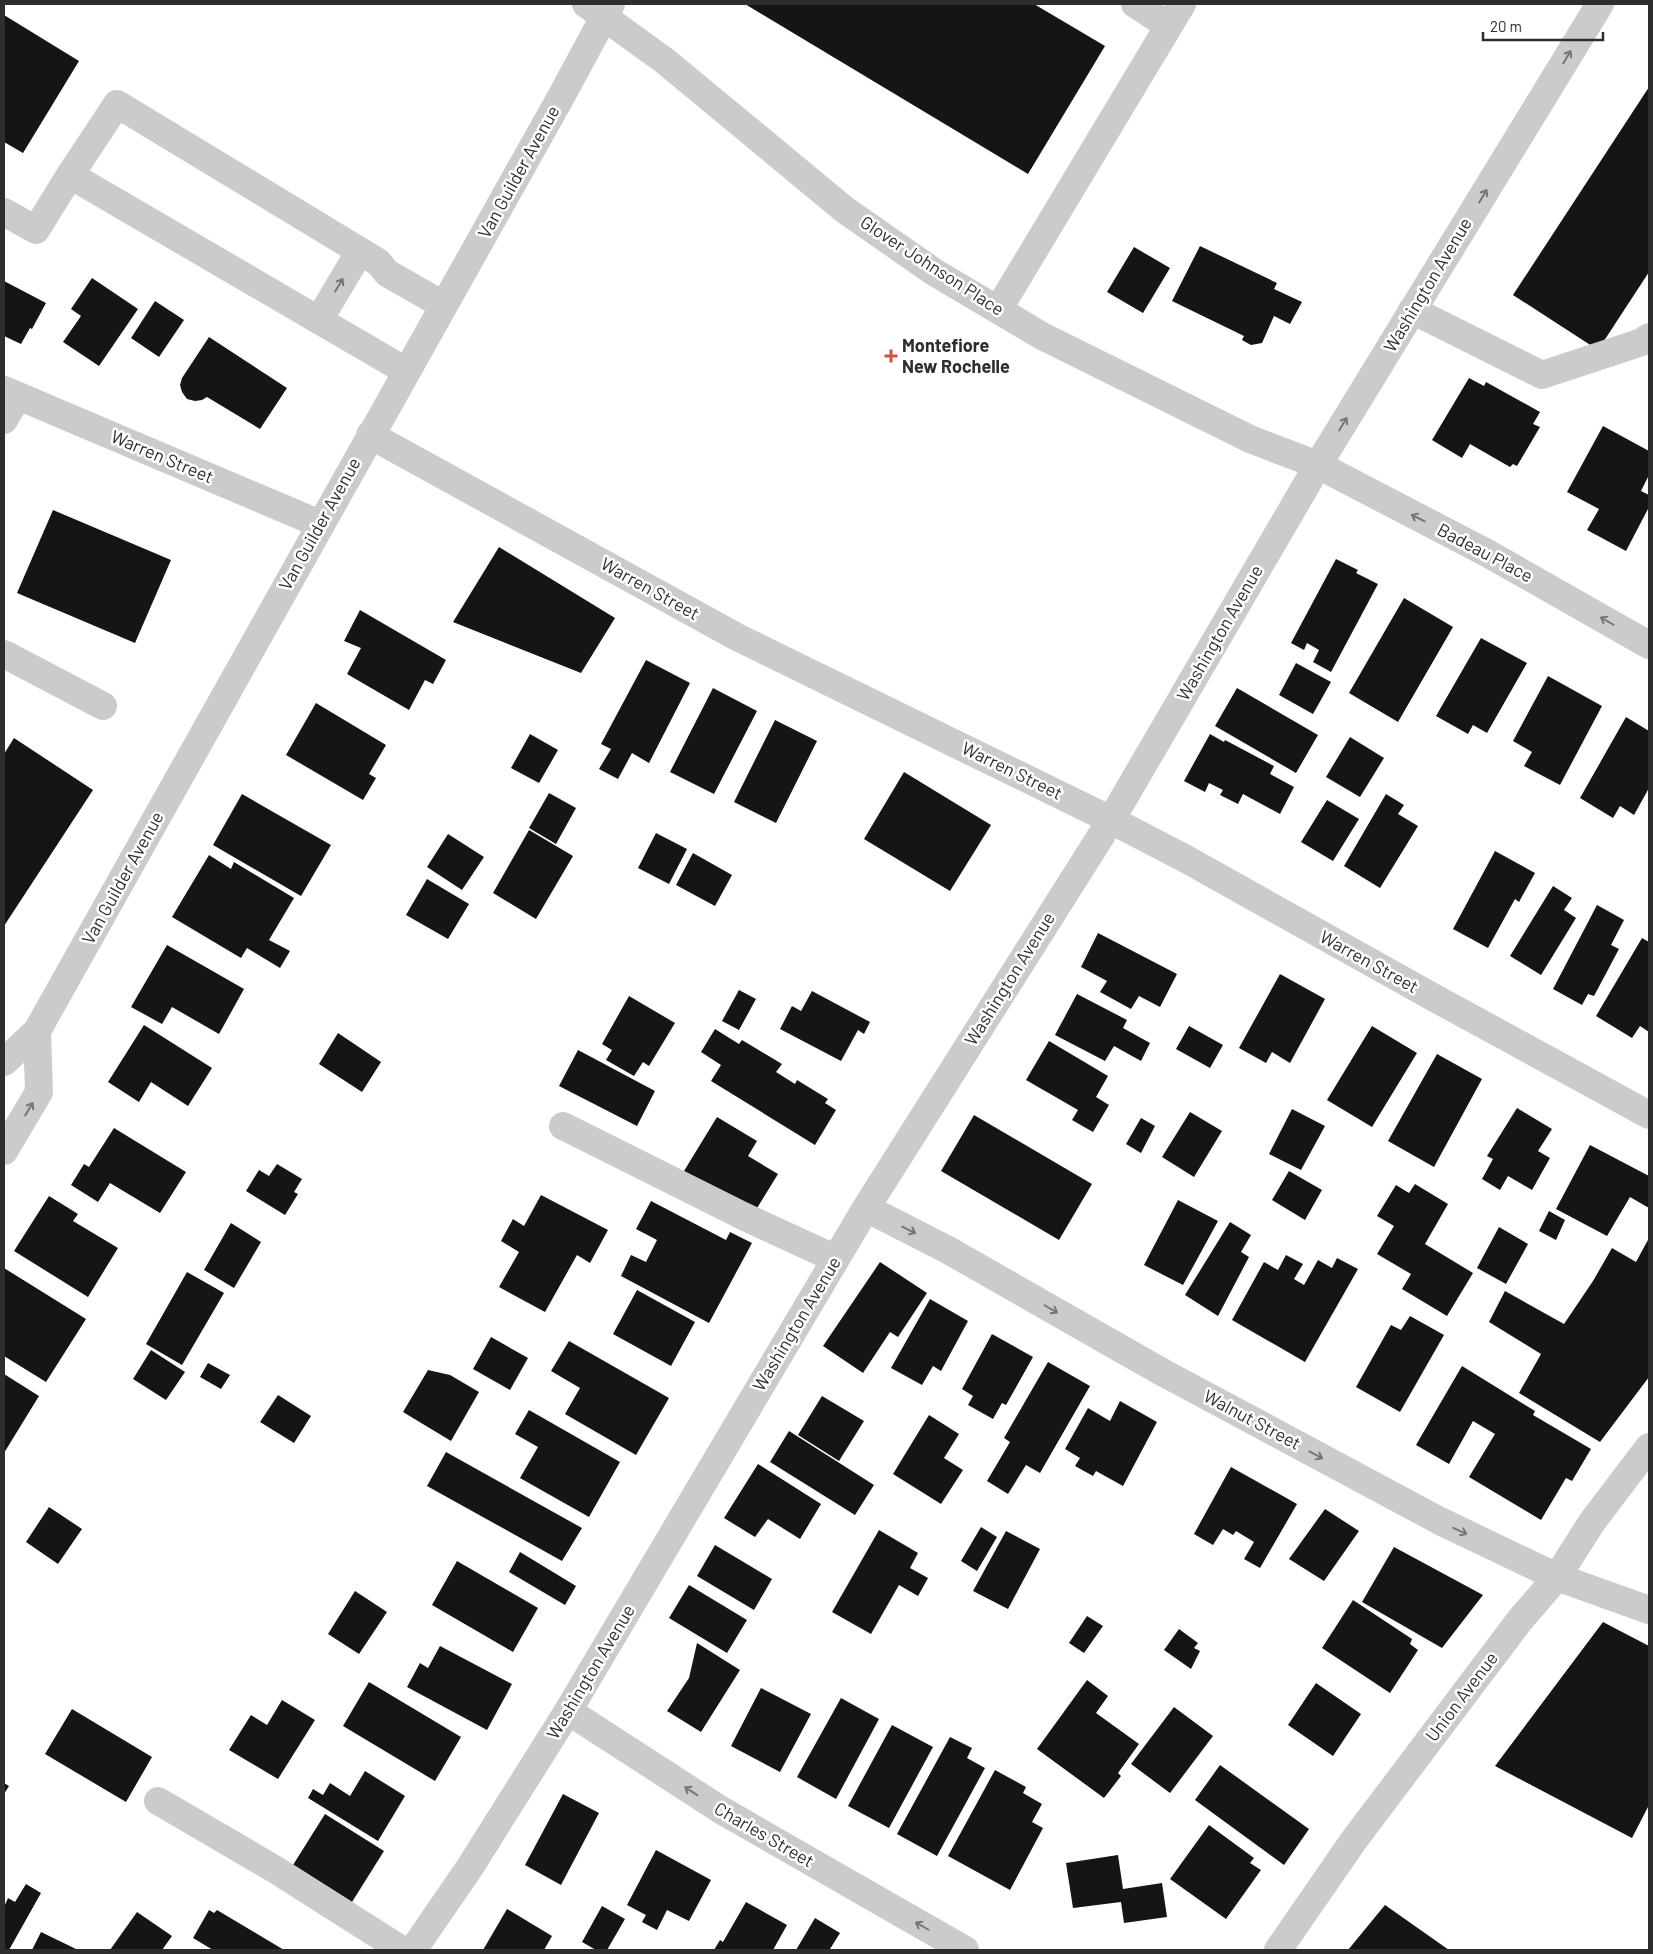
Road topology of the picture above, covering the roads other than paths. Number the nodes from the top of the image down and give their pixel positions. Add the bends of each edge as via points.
1 (1135, 4) edge
2 (1600, 4) edge
3 (601, 9) edge
4 (1175, 15) edge
5 (70, 175) junction
6 (4, 212) edge
7 (360, 251) junction
8 (443, 305) junction
9 (998, 310) junction
10 (1412, 310) junction
11 (319, 320) junction
12 (1649, 338) edge
13 (406, 371) junction
14 (11, 393) edge
15 (4, 420) edge
16 (370, 435) junction
17 (1318, 465) junction
18 (320, 524) junction
19 (1649, 645) edge
20 (4, 654) edge
21 (103, 706) dead end
22 (1111, 820) junction
23 (37, 1031) junction
24 (4, 1062) edge
25 (1649, 1115) edge
26 (563, 1126) dead end
27 (4, 1151) edge
28 (866, 1208) junction
29 (836, 1259) junction
30 (1649, 1447) edge
31 (1557, 1577) junction
32 (1649, 1610) edge
33 (568, 1711) junction
34 (158, 1801) dead end
35 (402, 1950) edge
36 (413, 1950) edge
37 (965, 1950) edge
38 (1278, 1950) edge

1 - 4 street
10 -> 2 street, Washington Avenue
3 - 8 street, Van Guilder Avenue
3 - 9 street, Glover Johnson Place via 845,210 934,272
4 - 9 street
5 - 6 street via 36,230
5 - 7 street via 117,104
5 - 11 street
7 - 8 street via 378,262 387,273
11 -> 7 street
8 - 13 street, Van Guilder Avenue
9 - 17 street, Glover Johnson Place via 1042,336 1250,439
10 - 12 street via 1542,375
17 -> 10 street, Washington Avenue
11 - 13 street
13 - 16 street, Van Guilder Avenue
14 - 15 street
14 - 18 street, Warren Street
16 - 18 street, Van Guilder Avenue
16 - 22 street, Warren Street via 737,636
19 -> 17 street, Badeau Place via 1487,554
17 - 22 street, Washington Avenue
18 - 23 street, Van Guilder Avenue
20 - 21 street
22 - 25 street, Warren Street
22 - 28 street, Washington Avenue
23 - 24 street, Van Guilder Avenue
27 -> 23 street via 39,1092
26 - 29 street
28 - 29 street, Washington Avenue
28 -> 31 street, Walnut Street via 948,1250 1162,1372 1440,1522
29 - 33 street, Washington Avenue
30 - 31 street, Union Avenue via 1592,1522
31 - 32 street, Walnut Street
31 - 38 street, Union Avenue via 1520,1620 1360,1832
33 - 36 street, Washington Avenue via 470,1867
37 -> 33 street, Charles Street via 721,1810
34 - 35 street via 276,1870

